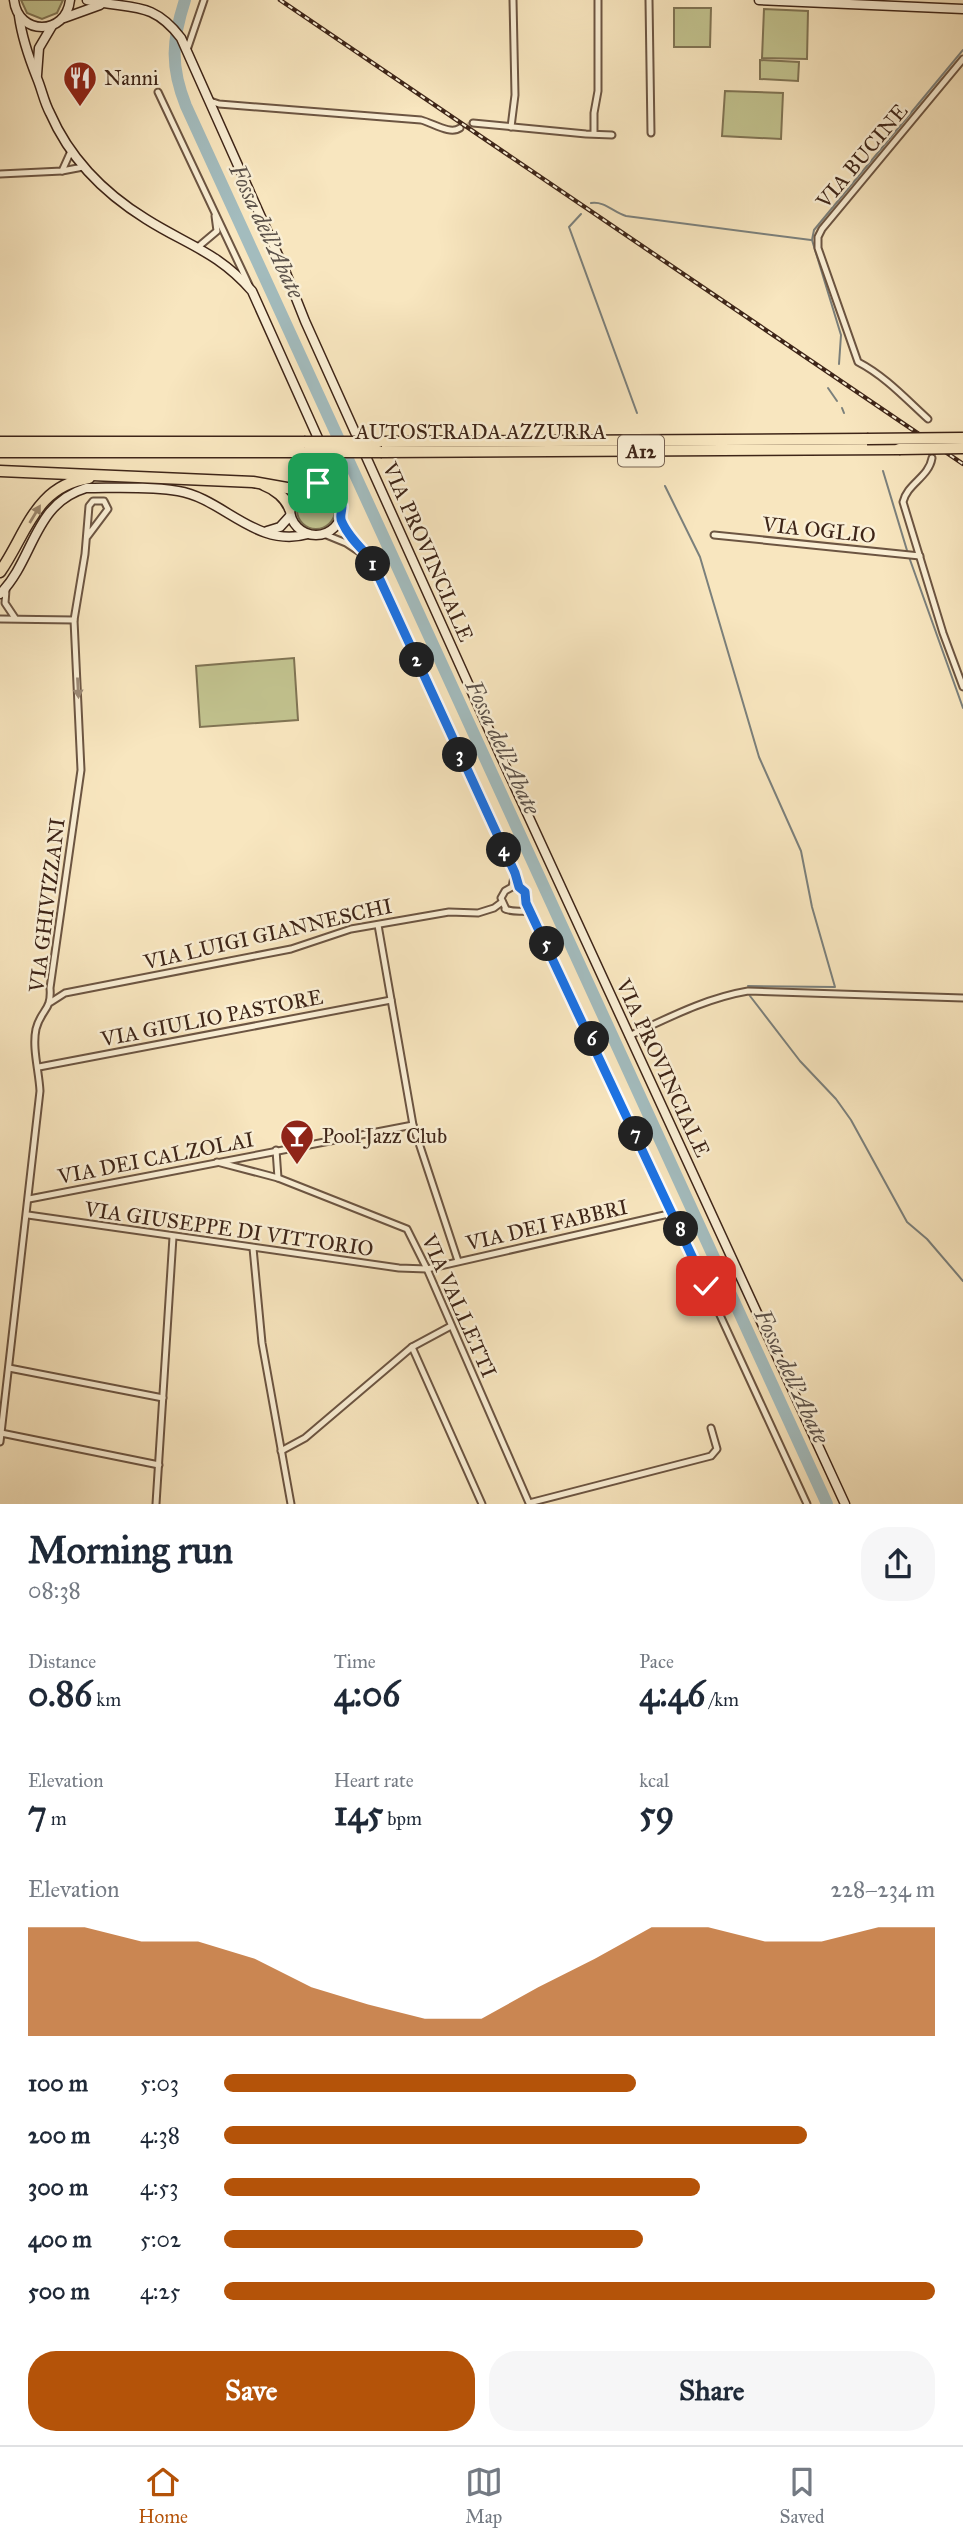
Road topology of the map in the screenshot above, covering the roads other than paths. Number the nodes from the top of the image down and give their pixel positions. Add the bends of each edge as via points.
1 (14, 0) edge
2 (71, 0) edge
3 (87, 0) edge
4 (205, 0) edge
5 (513, 0) edge
6 (597, 0) edge
7 (649, 0) edge
8 (760, 0) edge
9 (106, 3) junction
10 (963, 9) edge
11 (19, 16) junction
12 (64, 18) junction
13 (52, 26) junction
14 (187, 50) junction
15 (963, 59) edge
16 (37, 78) junction
17 (158, 92) dead end
18 (210, 101) junction
19 (473, 123) tunnel mouth
20 (511, 127) junction
21 (460, 128) tunnel mouth
22 (651, 133) dead end
23 (594, 134) junction
24 (612, 135) dead end
25 (71, 151) junction
26 (82, 167) junction
27 (62, 171) junction
28 (0, 174) edge
29 (214, 210) junction
30 (198, 247) junction
31 (252, 290) junction
32 (928, 419) dead end
33 (963, 439) edge
34 (0, 442) edge
35 (304, 447) junction
36 (381, 447) junction
37 (963, 448) edge
38 (0, 452) edge
39 (326, 456) junction
40 (932, 458) dead end
41 (0, 471) edge
42 (104, 476) junction
43 (253, 482) junction
44 (311, 484) junction
45 (332, 489) junction
46 (298, 490) junction
47 (290, 512) junction
48 (340, 519) junction
49 (265, 532) junction
50 (308, 534) junction
51 (324, 534) junction
52 (714, 535) dead end
53 (87, 537) junction
54 (917, 556) junction
55 (370, 558) junction
56 (0, 572) edge
57 (3, 591) edge
58 (0, 608) edge
59 (0, 619) edge
60 (14, 619) junction
61 (74, 620) junction
62 (963, 687) edge
63 (515, 873) junction
64 (512, 887) junction
65 (519, 887) junction
66 (502, 902) junction
67 (526, 903) junction
68 (495, 908) junction
69 (506, 909) junction
70 (522, 910) junction
71 (532, 912) junction
72 (378, 925) junction
73 (963, 998) edge
74 (391, 1000) junction
75 (51, 1002) junction
76 (629, 1037) junction
77 (39, 1067) junction
78 (413, 1125) junction
79 (276, 1150) junction
80 (218, 1162) junction
81 (278, 1178) junction
82 (29, 1199) junction
83 (673, 1213) junction
84 (28, 1215) junction
85 (173, 1237) junction
86 (253, 1248) junction
87 (458, 1261) junction
88 (427, 1269) junction
89 (451, 1325) junction
90 (412, 1347) junction
91 (9, 1368) junction
92 (163, 1398) junction
93 (711, 1428) dead end
94 (1, 1433) edge
95 (0, 1442) edge
96 (281, 1451) junction
97 (159, 1465) junction
98 (156, 1503) edge
99 (291, 1503) edge
100 (482, 1503) edge
101 (529, 1503) edge
102 (807, 1503) edge
103 (845, 1503) edge

1 - 11 main road
2 - 12 main road
3 - 9 main road, VIA PROVINCIALE
4 - 14 street
5 - 20 street
6 - 23 street
7 - 22 street
8 - 10 main road
9 - 12 main road, VIA PROVINCIALE
9 - 14 main road, VIA PROVINCIALE via 149,7 170,20
11 - 13 main road via 37,27
11 - 16 main road
12 - 13 main road, VIA PROVINCIALE
13 - 16 main road via 39,48
14 - 18 main road, VIA PROVINCIALE
15 - 32 street, VIA BUCINE via 818,237 858,362
16 - 25 main road via 48,111
17 - 29 street
18 - 21 street via 407,119 451,132
18 - 76 main road, VIA PROVINCIALE via 338,397
19 - 20 street
20 - 23 street
23 - 24 street
25 - 26 main road
25 - 27 street
26 - 27 street
26 - 30 main road via 122,203
27 - 28 street
29 - 30 street via 217,231
29 - 31 street
30 - 31 main road via 236,272
31 - 39 main road
33 - 36 highway, AUTOSTRADA AZZURRA / A12, bridge
34 - 35 highway, AUTOSTRADA AZZURRA / A12
35 - 36 highway, AUTOSTRADA AZZURRA / A12, bridge
35 - 38 highway, AUTOSTRADA AZZURRA / A12
36 - 37 highway, AUTOSTRADA AZZURRA / A12, bridge
39 - 44 main road via 324,468
39 - 45 main road
40 - 54 street via 903,502
41 - 42 highway
42 - 43 highway
56 -> 42 highway via 47,496 68,483
43 - 46 highway
43 - 47 highway via 271,488 287,502
44 - 45 main road
44 - 46 main road
45 - 48 main road via 342,506
46 - 47 main road
47 - 49 main road via 279,527
47 - 50 main road via 294,524
48 - 51 main road
48 - 55 street
49 - 50 main road via 295,538
49 - 57 main road via 199,497 178,491 86,488 72,492 50,510 17,574
50 - 51 main road
51 - 55 street
52 - 54 street, VIA OGLIO
53 - 53 street, VIA GHIVIZZANI via 106,514 104,501 93,500 89,506
53 - 61 street, VIA GHIVIZZANI
54 - 62 street
55 - 63 street
57 - 60 street
58 - 60 street
59 - 60 street
60 - 61 street
61 -> 75 street, VIA GHIVIZZANI via 81,770
63 - 64 street
63 - 65 street
64 - 65 street
64 - 66 street via 505,891
65 - 67 street
66 - 68 street
66 - 69 street
67 - 70 street
67 - 71 street
68 - 69 street, VIA LUIGI GIANNESCHI
68 - 72 street, VIA LUIGI GIANNESCHI
69 - 70 street
70 - 71 street
71 - 83 street
72 - 74 street
72 - 75 street, VIA LUIGI GIANNESCHI via 290,949 65,993
73 - 76 street via 748,991 690,1008
74 - 77 street, VIA GIULIO PASTORE
74 - 78 street
75 - 77 street, VIA GHIVIZZANI via 36,1030
76 - 103 main road, VIA PROVINCIALE
77 - 82 street, VIA GHIVIZZANI
78 - 79 street, VIA DEI CALZOLAI
78 - 87 street
79 - 80 street, VIA DEI CALZOLAI
79 - 81 street
80 - 81 street, VIA VALLETTI
80 - 82 street, VIA DEI CALZOLAI
81 - 88 street, VIA VALLETTI via 407,1229
82 - 84 street, VIA GHIVIZZANI
83 - 87 street, VIA DEI FABBRI
83 - 102 street
84 - 85 street, VIA GIUSEPPE DI VITTORIO
84 - 91 street, VIA GHIVIZZANI
85 - 86 street, VIA GIUSEPPE DI VITTORIO
85 - 92 street
86 - 88 street, VIA GIUSEPPE DI VITTORIO
86 - 96 street via 262,1343
87 - 88 street, VIA DEI FABBRI
88 - 89 street, VIA VALLETTI
89 - 90 street
89 - 101 street, VIA VALLETTI
90 - 96 street via 305,1438
90 - 100 street
91 - 92 street
91 - 94 street, VIA GHIVIZZANI
92 - 97 street
93 - 101 street via 717,1449 711,1456
94 - 95 street, VIA GHIVIZZANI
94 - 97 street
96 - 99 street
97 - 98 street

